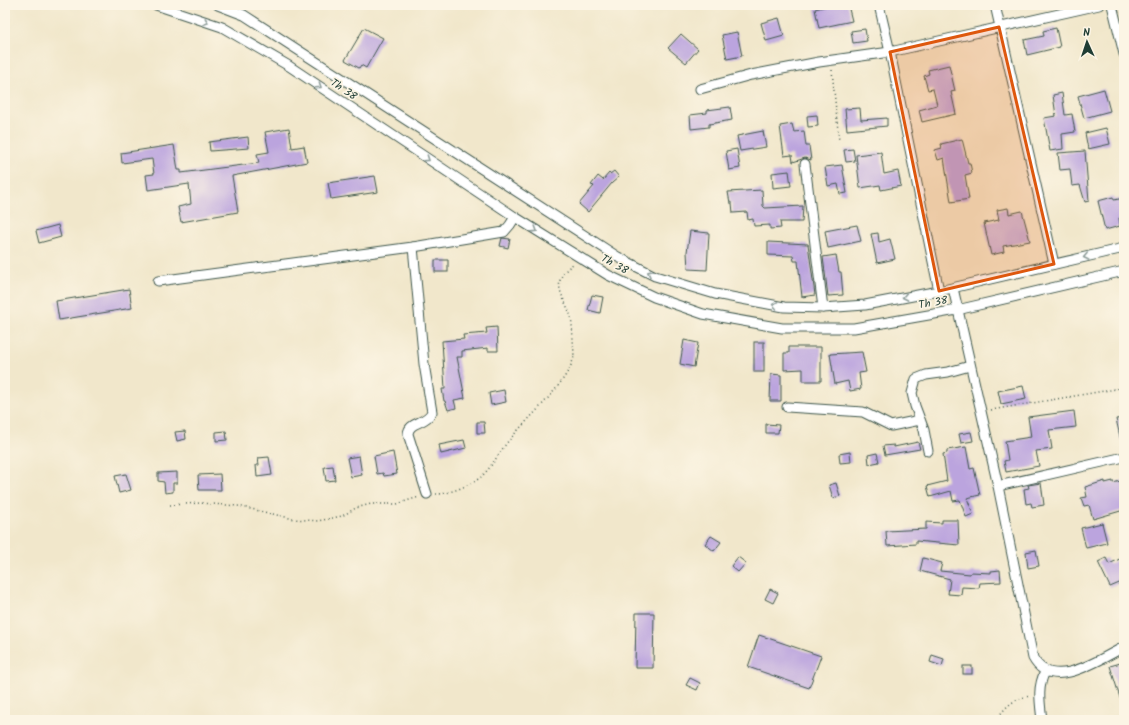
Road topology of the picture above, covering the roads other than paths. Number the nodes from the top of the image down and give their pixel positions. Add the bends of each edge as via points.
1 (156, 5) edge
2 (218, 5) edge
3 (879, 5) edge
4 (995, 5) edge
5 (1099, 5) edge
6 (1112, 5) edge
7 (999, 27) junction
8 (890, 52) junction
9 (1124, 54) edge
10 (700, 89) dead end
11 (805, 164) dead end
12 (515, 217) junction
13 (413, 247) junction
14 (1124, 248) edge
15 (1054, 264) junction
16 (1124, 271) edge
17 (158, 281) dead end
18 (953, 288) junction
19 (939, 291) junction
20 (823, 308) junction
21 (957, 310) junction
22 (970, 366) junction
23 (787, 407) dead end
24 (920, 420) junction
25 (928, 451) dead end
26 (1124, 457) edge
27 (998, 486) junction
28 (427, 494) road end
29 (1124, 647) edge
30 (1045, 672) junction
31 (1042, 720) edge

1 -> 12 street, Th 38 via 222,27 288,66
20 -> 2 street, Th 38 via 784,307 715,294 655,276 618,257 244,15
3 - 8 street
4 - 7 street
5 - 7 street
6 - 9 street
7 - 8 street
7 - 15 street
8 - 10 street via 751,75
8 - 19 street
11 - 20 street
12 - 13 street via 504,232
12 -> 21 street, Th 38 via 608,275 654,298 703,314 782,328 854,328
13 - 17 street
13 - 28 street via 424,364 432,412 429,418 411,425 408,434
14 -> 15 street, Th 38
15 - 18 street, Th 38
16 - 21 street, Th 38
18 - 19 street, Th 38
18 - 21 street
19 -> 20 street, Th 38 via 865,305
21 - 22 street
22 - 24 street via 926,375 916,380 912,393
22 - 27 street
23 - 24 street via 863,412 891,426
24 - 25 street
26 - 27 street
27 - 30 street via 1031,651 1038,668
29 - 30 street via 1084,668 1055,674
30 - 31 street via 1040,680 1039,695

